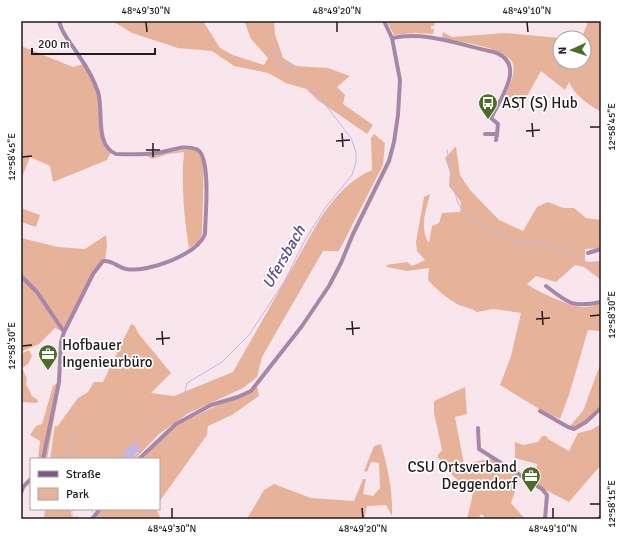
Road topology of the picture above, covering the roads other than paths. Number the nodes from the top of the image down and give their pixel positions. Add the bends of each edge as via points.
1 (60, 21) edge
2 (384, 21) edge
3 (392, 38) junction
4 (485, 134) dead end
5 (497, 134) junction
6 (496, 140) dead end
7 (601, 249) edge
8 (588, 253) dead end
9 (21, 276) edge
10 (546, 286) dead end
11 (601, 302) edge
12 (64, 332) junction
13 (601, 408) edge
14 (540, 411) dead end
15 (478, 428) dead end
16 (43, 458) edge
17 (140, 458) edge
18 (30, 480) edge
19 (21, 492) edge
20 (99, 510) edge
21 (92, 519) edge
22 (545, 519) edge

1 - 12 street via 67,40 79,55 98,92 103,139 112,152 148,154 195,148 200,151 206,165 202,241 195,248 154,267 126,269 110,260 103,261 93,274
2 - 3 street
3 - 5 street via 426,35 502,54 508,60 511,72 491,118 498,124
3 - 17 street via 400,80 394,142 389,162 329,286 302,326 264,371 251,391 211,405 176,424
4 - 5 street
5 - 6 street
7 - 8 street
9 - 12 street via 42,298
10 - 11 street via 566,302 584,306
12 - 16 street via 59,382
13 - 14 street via 574,429
15 - 22 street via 479,450 542,489 547,495
18 - 19 street
20 - 21 street

